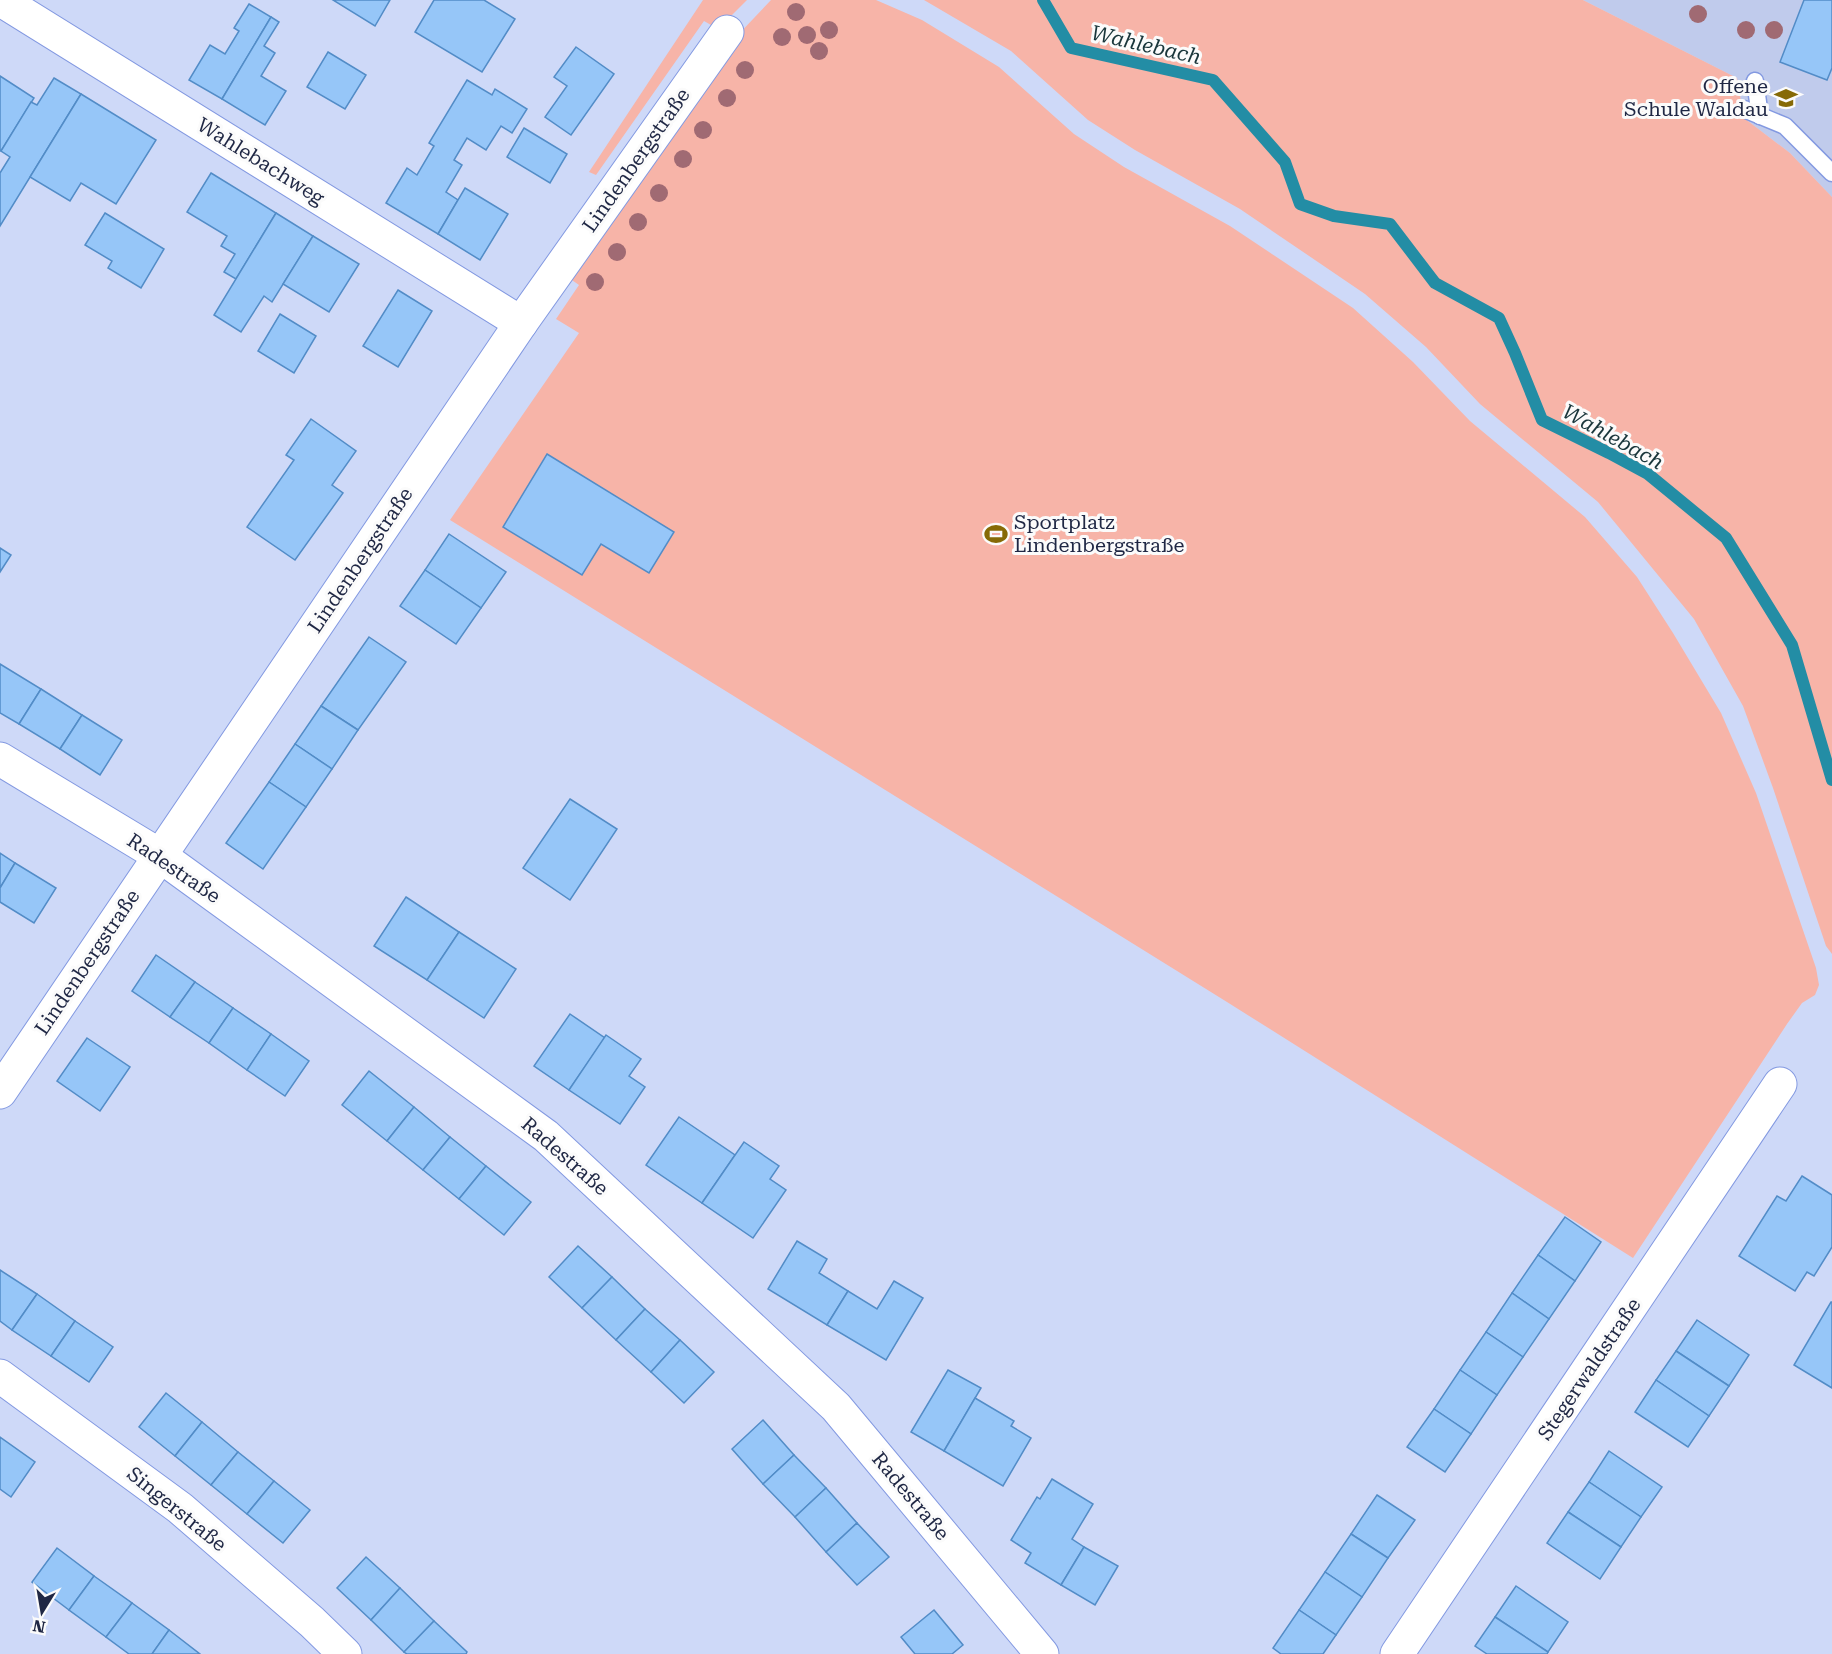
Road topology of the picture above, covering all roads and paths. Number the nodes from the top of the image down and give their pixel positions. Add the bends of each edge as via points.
1 (0, 0) edge
2 (727, 32) dead end
3 (1755, 81) dead end
4 (1744, 109) dead end
5 (1761, 116) junction
6 (1832, 173) edge
7 (521, 323) junction
8 (0, 759) edge
9 (159, 855) junction
10 (1780, 1084) dead end
11 (0, 1092) edge
12 (0, 1376) edge
13 (345, 1654) edge
14 (1042, 1654) edge
15 (1397, 1654) edge

1 - 7 street, Wahlebachweg
2 - 7 street, Lindenbergstraße
3 - 5 lane
4 - 5 lane
5 - 6 lane via 1785,126
7 - 9 street, Lindenbergstraße
8 - 9 street, Radestraße
9 - 11 street, Lindenbergstraße
9 - 14 street, Radestraße via 546,1136 836,1407
10 - 15 street, Stegerwaldstraße
12 - 13 street, Singerstraße via 180,1508

